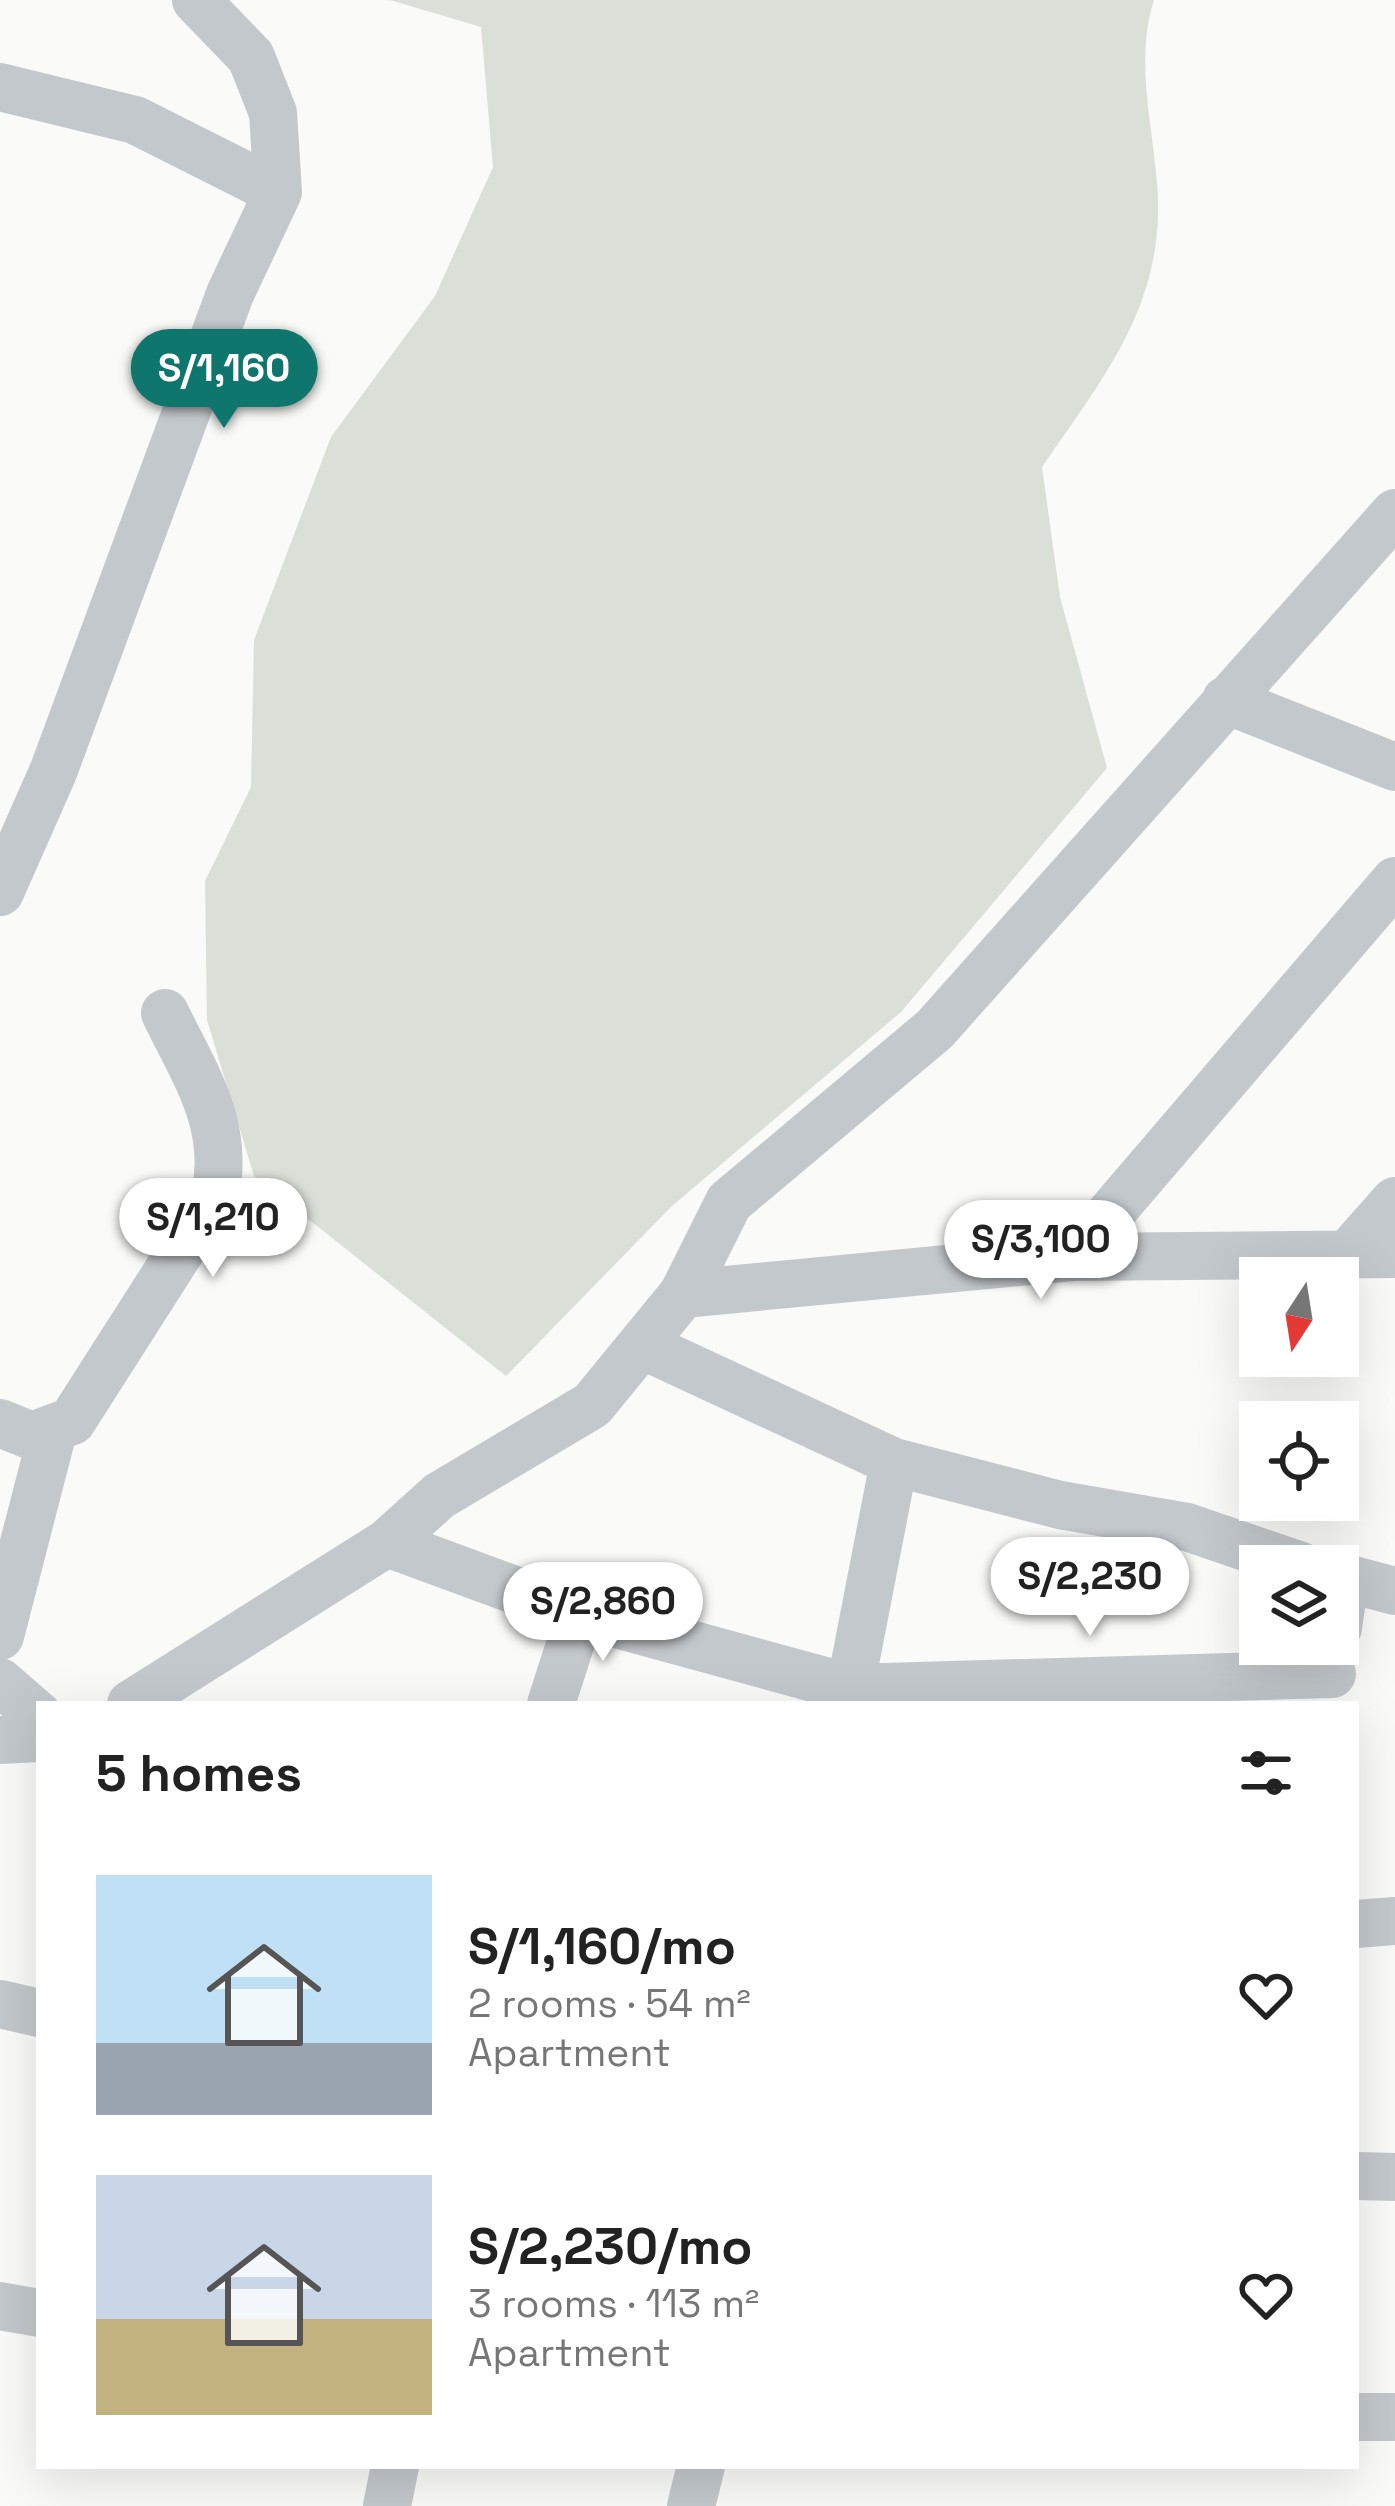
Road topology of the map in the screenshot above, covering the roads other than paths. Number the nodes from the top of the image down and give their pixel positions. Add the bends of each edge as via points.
1 (196, 0) edge
2 (0, 86) edge
3 (278, 192) junction
4 (1395, 513) edge
5 (1226, 700) junction
6 (1395, 767) edge
7 (14, 825) edge
8 (1395, 881) edge
9 (0, 892) edge
10 (165, 1013) dead end
11 (1395, 1202) edge
12 (1371, 1254) edge
13 (1073, 1257) junction
14 (683, 1294) junction
15 (644, 1346) junction
16 (0, 1423) edge
17 (53, 1431) junction
18 (894, 1462) junction
19 (387, 1543) junction
20 (1242, 1545) edge
21 (1359, 1581) edge
22 (1395, 1591) edge
23 (580, 1614) junction
24 (0, 1636) edge
25 (1305, 1665) edge
26 (0, 1682) edge
27 (849, 1696) edge
28 (136, 1701) edge
29 (552, 1701) edge
30 (36, 1712) edge
31 (36, 1738) edge
32 (0, 1740) edge
33 (1395, 1921) edge
34 (1359, 1924) edge
35 (0, 2004) edge
36 (36, 2012) edge
37 (1359, 2176) edge
38 (1395, 2177) edge
39 (0, 2306) edge
40 (36, 2312) edge
41 (1359, 2417) edge
42 (1395, 2417) edge
43 (394, 2469) edge
44 (700, 2469) edge
45 (387, 2506) edge
46 (691, 2506) edge

1 - 3 street via 251,57 276,129
2 - 3 street via 135,120
3 - 7 street
4 - 5 street
5 - 6 street
5 - 14 street via 935,1029 729,1202
7 - 9 street
8 - 13 street
10 - 17 street via 214,1115 223,1160 215,1197 72,1421
11 - 12 street
12 - 13 street
13 - 14 street
14 - 15 street
15 - 18 street
15 - 19 street via 592,1405 440,1496
16 - 17 street via 32,1436
17 - 24 street
18 - 20 street
18 - 27 street
19 - 23 street
19 - 28 street
21 - 22 street
23 - 27 street
23 - 29 street
25 - 27 street
26 - 30 street
31 - 32 street
33 - 34 street
35 - 36 street
37 - 38 street
39 - 40 street
41 - 42 street
43 - 45 street
44 - 46 street

